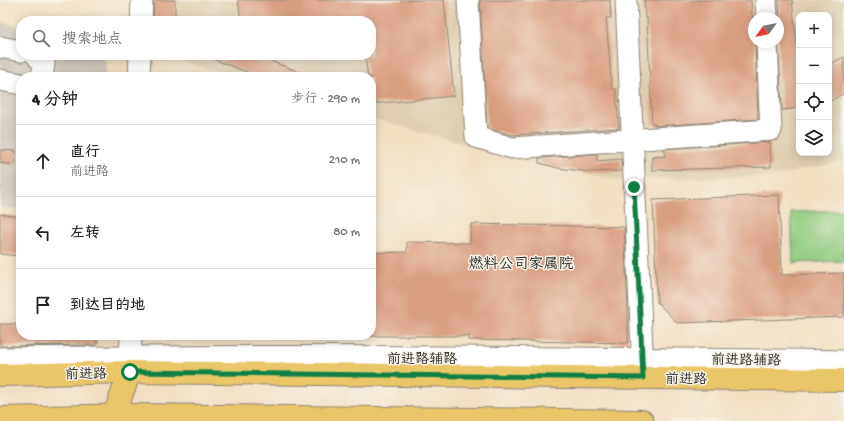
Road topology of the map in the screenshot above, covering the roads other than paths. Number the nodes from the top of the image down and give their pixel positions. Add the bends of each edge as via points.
1 (142, 0) edge
2 (468, 0) edge
3 (626, 0) edge
4 (766, 0) edge
5 (767, 12) edge
6 (141, 16) edge
7 (0, 47) edge
8 (767, 48) edge
9 (16, 51) edge
10 (40, 60) edge
11 (140, 60) edge
12 (43, 72) edge
13 (139, 72) edge
14 (0, 80) edge
15 (16, 83) edge
16 (632, 139) junction
17 (131, 340) edge
18 (0, 358) edge
19 (844, 361) edge
20 (130, 364) junction
21 (642, 368) junction
22 (0, 375) edge
23 (844, 380) edge
24 (0, 418) edge
25 (123, 418) edge
26 (209, 418) edge
27 (41, 419) edge
28 (642, 421) edge

1 - 6 street
2 - 16 street via 476,137 512,148
3 - 16 street
4 - 5 street
7 - 9 street
8 - 16 street via 771,130
10 - 12 street via 44,64
11 - 13 street
14 - 15 street
16 - 21 street
17 - 20 street
18 - 20 street
19 - 21 street, 前进路辅路
20 - 21 main road, 前进路
20 - 22 main road, 前进路
20 - 25 main road
21 - 23 main road, 前进路
24 - 27 main road
25 - 26 main road
25 - 27 main road
26 - 28 main road

